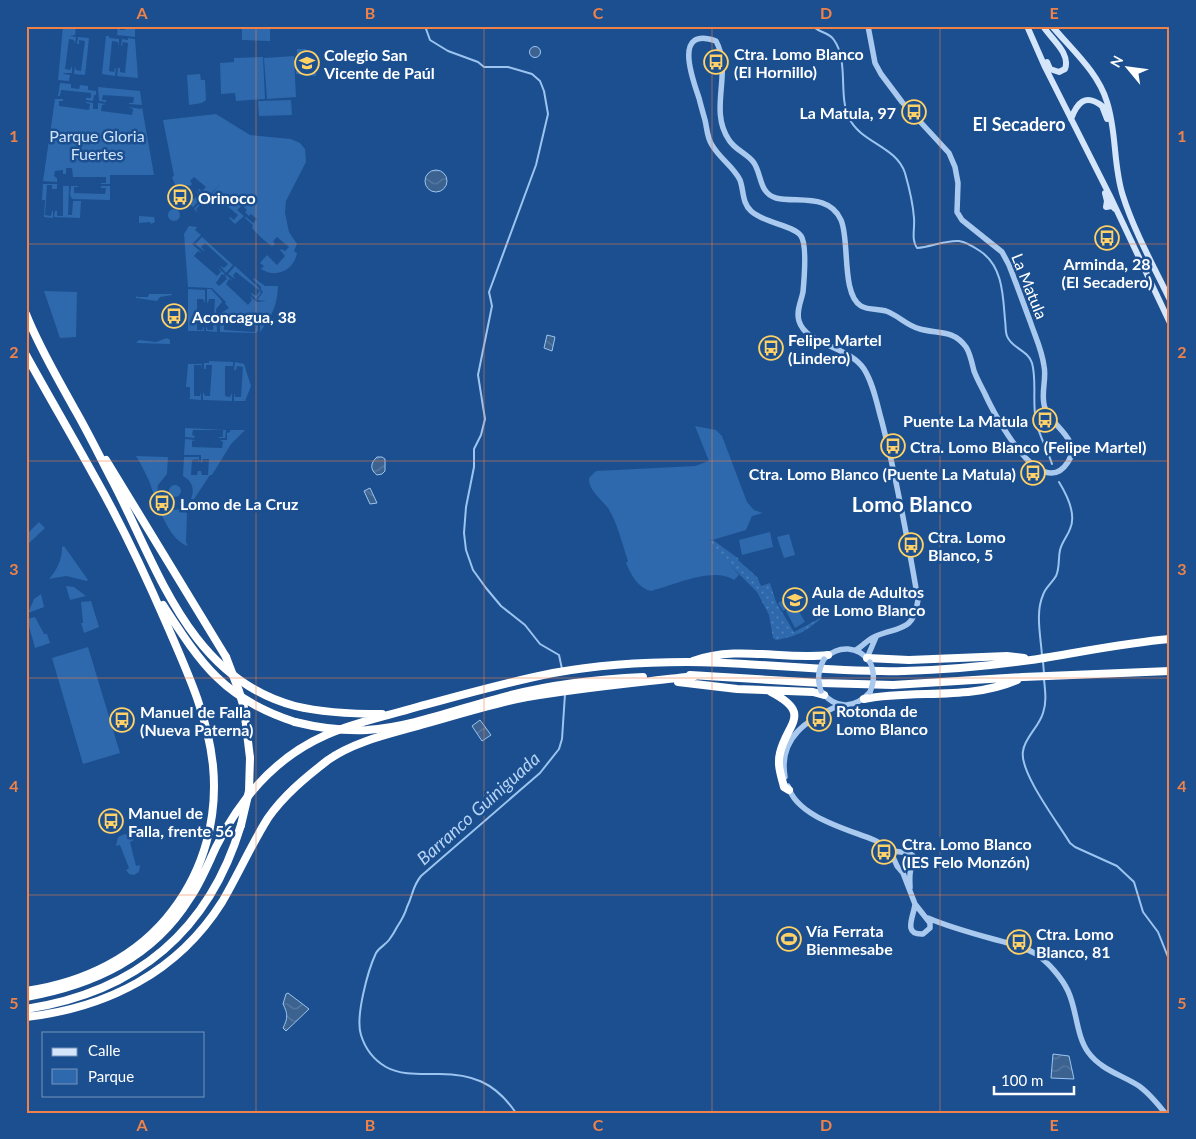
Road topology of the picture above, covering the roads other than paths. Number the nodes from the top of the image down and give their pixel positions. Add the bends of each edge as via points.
1 (868, 26) edge
2 (1044, 26) edge
3 (1027, 27) edge
4 (1054, 28) edge
5 (1071, 119) junction
6 (1114, 139) junction
7 (1170, 300) edge
8 (26, 314) edge
9 (1170, 322) edge
10 (26, 355) edge
11 (81, 420) junction
12 (154, 591) junction
13 (877, 636) junction
14 (1170, 639) edge
15 (856, 650) junction
16 (826, 657) junction
17 (869, 660) junction
18 (1034, 660) junction
19 (689, 662) junction
20 (1170, 671) edge
21 (1023, 677) junction
22 (643, 679) junction
23 (767, 690) junction
24 (824, 695) junction
25 (867, 696) junction
26 (840, 705) junction
27 (821, 713) junction
28 (391, 714) junction
29 (789, 790) junction
30 (889, 849) junction
31 (910, 888) junction
32 (915, 904) junction
33 (928, 918) junction
34 (941, 923) junction
35 (930, 928) junction
36 (26, 991) edge
37 (26, 996) edge
38 (26, 1010) edge
39 (26, 1017) edge
40 (1165, 1113) edge

1 - 13 street, La Matula via 875,63 881,74 949,153 958,183 957,212 962,220 1002,252 1009,265 1045,368 1044,407 1069,439 1073,451 1061,471 1044,473 1011,440 985,396 967,348 957,338 948,332 920,330 896,315 861,306 856,301 849,281 841,219 825,205 810,200 776,198 766,192 754,163 730,142 721,124 721,51 716,41 698,38 688,56 710,143 733,168 751,211 763,220 800,233 803,239 805,276 798,311 801,328 856,358 873,389 889,450 918,600 903,629
2 - 3 main road via 1067,60 1062,71 1050,68
3 - 5 main road
4 - 6 main road via 1095,75 1107,102
5 - 6 main road via 1078,104 1094,101 1102,106
5 - 9 main road via 1106,195 1106,207 1112,206 1118,213
6 - 7 main road via 1120,186 1127,207
8 - 11 highway via 36,340
10 - 12 highway via 94,475
11 - 28 highway via 170,599 203,647 225,668 256,689 293,705 336,713
11 - 38 highway, bridge via 226,657 244,708 250,758 249,791 233,852 212,895 193,921 157,956 103,988
12 - 22 highway, bridge via 189,646 226,687 278,717 320,728 390,727 513,694 568,685
12 - 36 highway via 196,695 210,746 212,811 203,854 184,895 146,940 99,970
13 - 15 street
13 - 17 street via 870,649
14 - 18 highway
15 - 16 street via 839,649
15 - 17 street
16 - 19 highway via 733,653 709,655
16 - 24 street, bridge via 818,676
17 - 18 highway via 1007,656
17 - 25 street, bridge via 874,682
18 - 19 highway via 906,671
19 - 28 highway via 642,663 556,673
20 - 21 highway
21 - 22 highway via 860,685 695,676
21 - 25 highway via 1005,685 959,693
22 - 23 highway
22 - 39 highway via 515,700 374,738 330,758 304,779 269,818 222,902 183,950 143,980 118,992 92,1003
23 - 24 highway
23 - 29 highway via 784,700 794,712 795,720 780,752 778,767 784,787
24 - 26 street
24 - 27 street
25 - 26 street via 850,705
26 - 27 street
27 - 29 street via 797,732 787,749 784,776
28 - 37 highway, bridge via 327,734 307,744 262,780 217,846 190,899 173,922 151,943 123,964 86,982
29 - 30 street via 810,812
30 - 31 street
30 - 31 street via 910,853 914,857
31 - 32 street
32 - 33 street
32 - 35 street via 910,927 913,932 924,934
33 - 34 street
33 - 35 street
34 - 35 street
34 - 40 street via 1019,946 1043,959 1069,993 1088,1052 1105,1068 1144,1090

